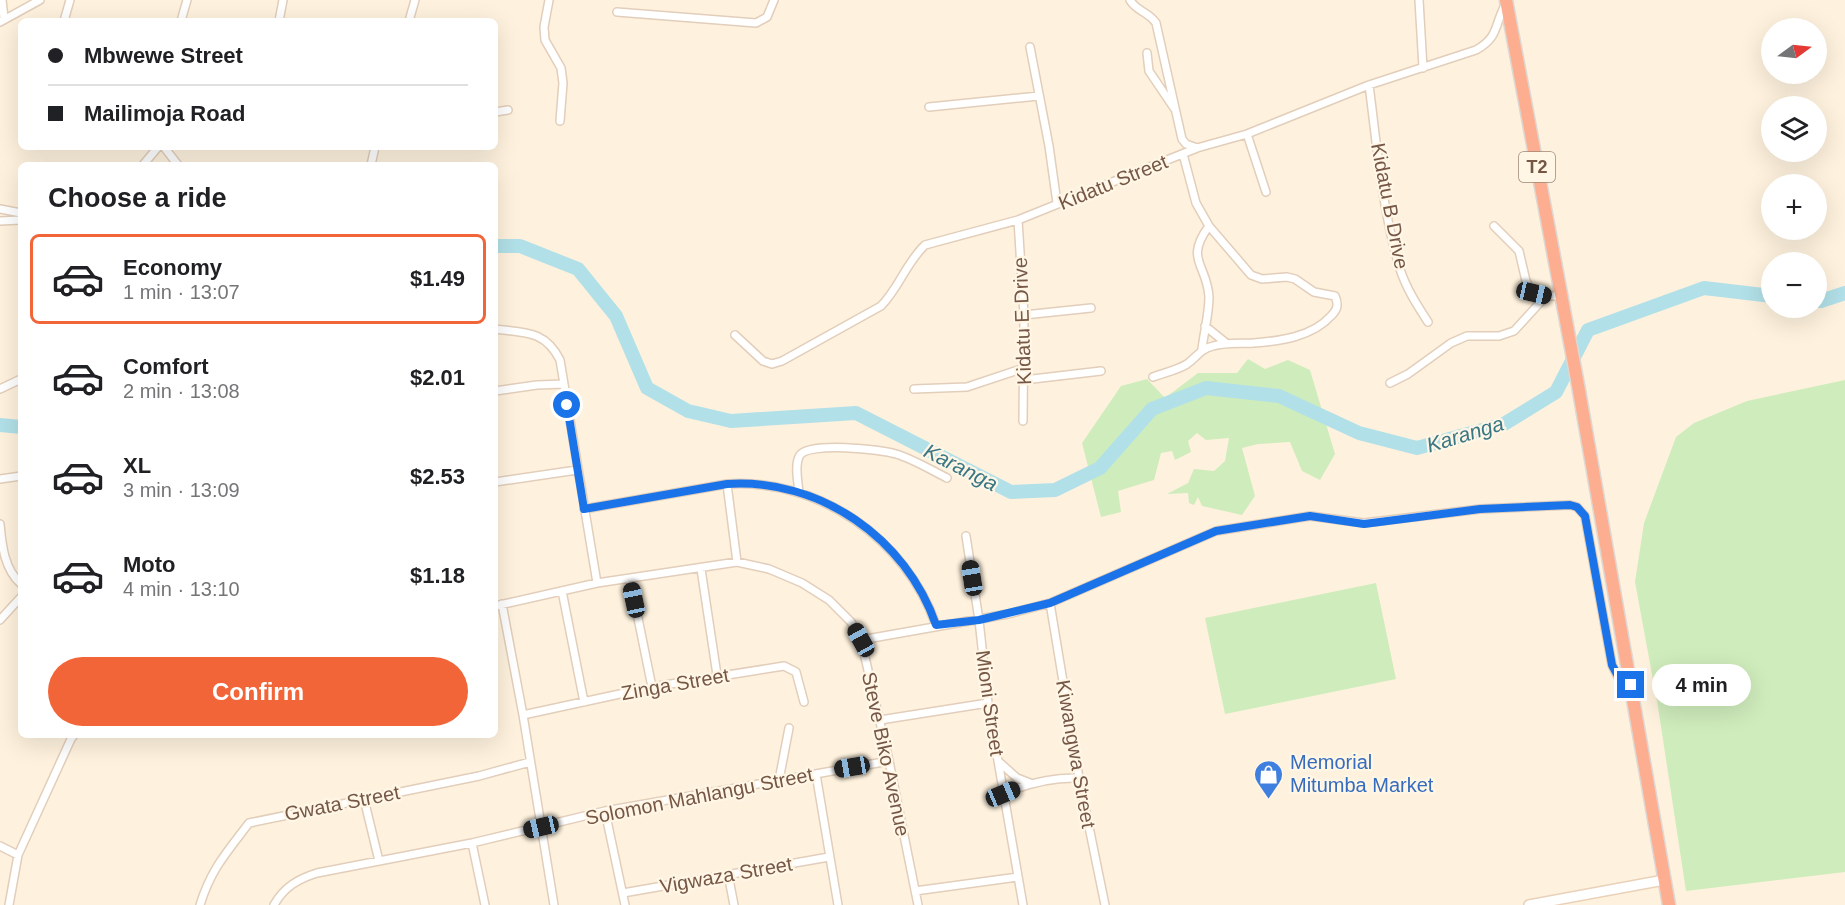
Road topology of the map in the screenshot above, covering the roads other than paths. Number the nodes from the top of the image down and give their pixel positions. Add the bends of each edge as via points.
1 (2, 0) edge
2 (40, 0) edge
3 (70, 0) edge
4 (187, 0) edge
5 (283, 0) edge
6 (416, 0) edge
7 (549, 0) edge
8 (774, 0) edge
9 (1130, 0) edge
10 (1419, 0) edge
11 (1506, 1) edge
12 (617, 12) dead end
13 (65, 18) edge
14 (182, 18) edge
15 (280, 18) edge
16 (410, 18) edge
17 (2, 20) edge
18 (1030, 47) dead end
19 (1147, 53) dead end
20 (1423, 68) junction
21 (1370, 85) junction
22 (1039, 96) junction
23 (929, 107) dead end
24 (508, 110) dead end
25 (1176, 111) junction
26 (498, 112) edge
27 (560, 121) dead end
28 (1247, 134) junction
29 (1197, 148) junction
30 (156, 150) edge
31 (166, 150) edge
32 (1183, 154) junction
33 (146, 162) edge
34 (176, 162) edge
35 (1266, 192) dead end
36 (1057, 203) junction
37 (0, 209) edge
38 (18, 212) edge
39 (18, 220) edge
40 (1018, 220) junction
41 (0, 221) edge
42 (1209, 226) junction
43 (1494, 226) dead end
44 (1546, 296) junction
45 (1561, 296) junction
46 (1091, 308) dead end
47 (1024, 315) junction
48 (1428, 322) dead end
49 (1205, 326) junction
50 (498, 329) edge
51 (735, 336) dead end
52 (1226, 343) junction
53 (1202, 349) junction
54 (1024, 368) junction
55 (1101, 371) dead end
56 (1153, 377) dead end
57 (18, 380) edge
58 (1024, 380) junction
59 (1390, 383) dead end
60 (564, 384) junction
61 (0, 389) edge
62 (914, 389) dead end
63 (498, 391) edge
64 (1023, 421) dead end
65 (577, 470) junction
66 (18, 476) edge
67 (947, 478) dead end
68 (0, 479) edge
69 (498, 482) edge
70 (727, 484) junction
71 (799, 492) junction
72 (584, 509) junction
73 (0, 524) edge
74 (966, 536) dead end
75 (737, 562) junction
76 (701, 569) junction
77 (630, 579) junction
78 (18, 580) edge
79 (597, 583) junction
80 (562, 591) junction
81 (18, 600) edge
82 (1050, 603) junction
83 (499, 605) edge
84 (0, 620) edge
85 (979, 620) junction
86 (936, 625) junction
87 (861, 640) junction
88 (717, 675) junction
89 (1631, 685) junction
90 (652, 687) junction
91 (584, 702) junction
92 (804, 702) dead end
93 (988, 704) junction
94 (523, 715) junction
95 (880, 720) junction
96 (789, 728) dead end
97 (73, 738) edge
98 (889, 761) junction
99 (998, 761) junction
100 (530, 762) junction
101 (816, 774) junction
102 (1079, 778) junction
103 (778, 780) junction
104 (1030, 783) junction
105 (1003, 794) junction
106 (364, 799) junction
107 (605, 811) junction
108 (541, 827) junction
109 (472, 843) junction
110 (0, 846) edge
111 (18, 855) junction
112 (829, 857) junction
113 (379, 861) junction
114 (728, 874) junction
115 (1017, 877) junction
116 (1664, 880) junction
117 (915, 891) junction
118 (623, 893) junction
119 (9, 905) edge
120 (200, 905) edge
121 (274, 905) edge
122 (484, 905) edge
123 (554, 905) edge
124 (625, 905) edge
125 (734, 905) edge
126 (838, 905) edge
127 (918, 905) edge
128 (1023, 905) edge
129 (1105, 905) edge
130 (1529, 905) edge
131 (1669, 905) edge

1 - 17 street
2 - 17 street
3 - 13 street
4 - 14 street
5 - 15 street
6 - 16 street
7 - 27 street via 545,40 561,68
8 - 12 street via 767,17 756,23
9 - 25 street via 1156,23
10 - 20 street
11 - 20 street, Kidatu Street via 1495,34 1487,44
11 - 45 highway, T2
18 - 22 street
19 - 25 street via 1149,71
20 - 21 street, Kidatu Street
21 - 28 street, Kidatu Street
21 - 48 street, Kidatu B Drive via 1384,196 1400,269
22 - 23 street
22 - 36 street
24 - 26 street
25 - 29 street via 1182,139
28 - 29 street, Kidatu Street
28 - 35 street
29 - 32 street, Kidatu Street
30 - 33 street
31 - 34 street
32 - 36 street, Kidatu Street
32 - 42 street via 1192,193
36 - 40 street, Kidatu Street
37 - 38 street
39 - 41 street
40 - 47 street, Kidatu E Drive
40 - 51 street, Kidatu Street via 925,245 880,306 782,361 763,361
42 - 49 street via 1197,249 1208,289
42 - 52 street via 1251,275 1295,279 1314,292 1335,296 1338,304 1316,329 1296,336
43 - 44 street via 1519,251 1531,291
44 - 45 street
44 - 59 street via 1514,331 1499,336 1467,336
45 - 89 highway, T2
46 - 47 street
47 - 54 street, Kidatu E Drive
49 - 52 street
49 - 53 street
50 - 60 street via 534,334 546,341 560,360
52 - 53 street
53 - 56 street via 1186,365
54 - 58 street, Kidatu E Drive
54 - 62 street via 968,387
55 - 58 street
57 - 61 street
58 - 64 street, Kidatu E Drive
60 - 63 street
60 - 65 street
65 - 69 street
65 - 72 street
66 - 68 street
67 - 71 street via 886,451 808,449 798,459
70 - 71 street via 749,483
70 - 72 street
70 - 75 street
71 - 86 street via 841,510 894,555 916,581
72 - 79 street
73 - 78 street via 7,562
74 - 85 street, Mioni Street
75 - 76 street, Steve Biko Avenue
75 - 87 street, Steve Biko Avenue via 769,569 802,583 829,600 851,622
76 - 77 street, Steve Biko Avenue
76 - 88 street
77 - 79 street, Steve Biko Avenue
77 - 90 street
79 - 80 street, Steve Biko Avenue
80 - 83 street, Steve Biko Avenue
80 - 91 street
81 - 84 street
82 - 85 street
82 - 89 street via 1216,531 1310,516 1364,524 1480,509 1570,505 1585,516 1612,665 1618,676
82 - 102 street, Kiwangwa Street
83 - 94 street
85 - 86 street
85 - 93 street, Mioni Street
86 - 87 street
87 - 95 street, Steve Biko Avenue
88 - 90 street, Zinga Street
88 - 92 street, Zinga Street via 783,666 796,672
89 - 116 highway, T2
90 - 91 street, Zinga Street
91 - 94 street, Zinga Street
93 - 95 street
93 - 99 street, Mioni Street
94 - 100 street
95 - 98 street, Steve Biko Avenue
96 - 103 street
97 - 111 street
98 - 101 street, Solomon Mahlangu Street
98 - 117 street, Steve Biko Avenue
99 - 104 street via 1017,778
99 - 105 street, Mioni Street
100 - 106 street, Gwata Street
100 - 108 street
101 - 103 street, Solomon Mahlangu Street
101 - 112 street
102 - 104 street
102 - 129 street, Kiwangwa Street
103 - 107 street, Solomon Mahlangu Street
104 - 105 street
105 - 115 street, Mioni Street
106 - 113 street
106 - 120 street, Gwata Street via 249,823 219,860
107 - 108 street, Solomon Mahlangu Street
107 - 118 street
108 - 109 street, Solomon Mahlangu Street
108 - 123 street
109 - 113 street, Solomon Mahlangu Street
109 - 122 street
110 - 111 street
111 - 119 street
112 - 114 street, Vigwaza Street
112 - 126 street
113 - 121 street, Solomon Mahlangu Street via 298,879
114 - 118 street, Vigwaza Street
114 - 125 street
115 - 117 street
115 - 128 street, Mioni Street
116 - 130 street
116 - 131 highway, T2
117 - 127 street, Steve Biko Avenue
118 - 124 street

